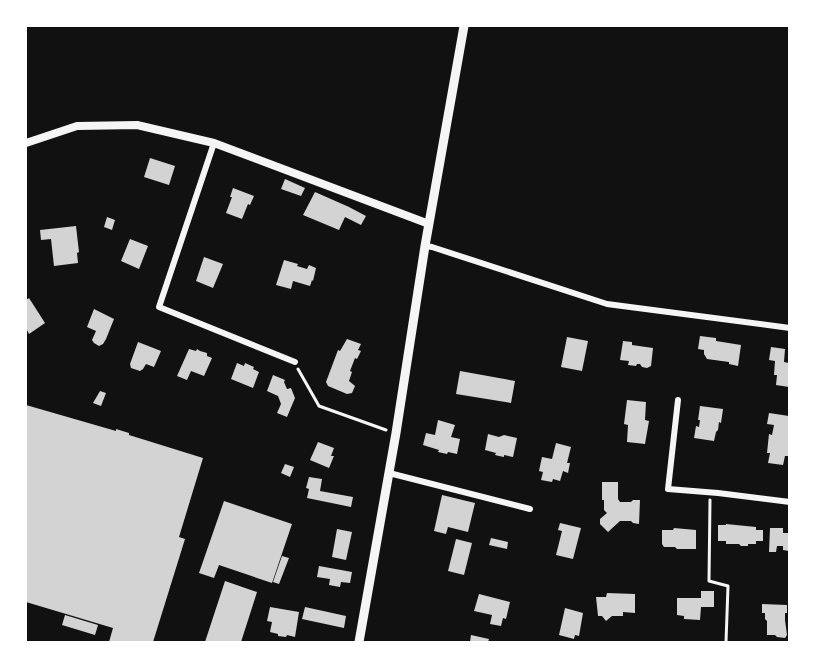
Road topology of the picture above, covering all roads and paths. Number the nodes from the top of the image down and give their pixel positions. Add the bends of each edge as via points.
1 (464, 26) edge
2 (26, 143) edge
3 (214, 143) junction
4 (429, 224) junction
5 (425, 246) junction
6 (789, 328) edge
7 (294, 362) joint
8 (678, 400) dead end
9 (396, 433) junction
10 (389, 473) junction
11 (711, 492) junction
12 (789, 502) edge
13 (530, 509) dead end
14 (359, 642) edge
15 (726, 642) edge

1 - 4 main road
2 - 3 street via 77,126 137,125
3 - 4 street
3 - 7 street via 159,307
4 - 5 main road
5 - 6 street via 607,304
5 - 9 main road
7 - 9 path via 319,405
8 - 11 street via 668,489
9 - 10 main road
10 - 13 street
10 - 14 main road
11 - 12 street
11 - 15 path via 709,581 728,586

